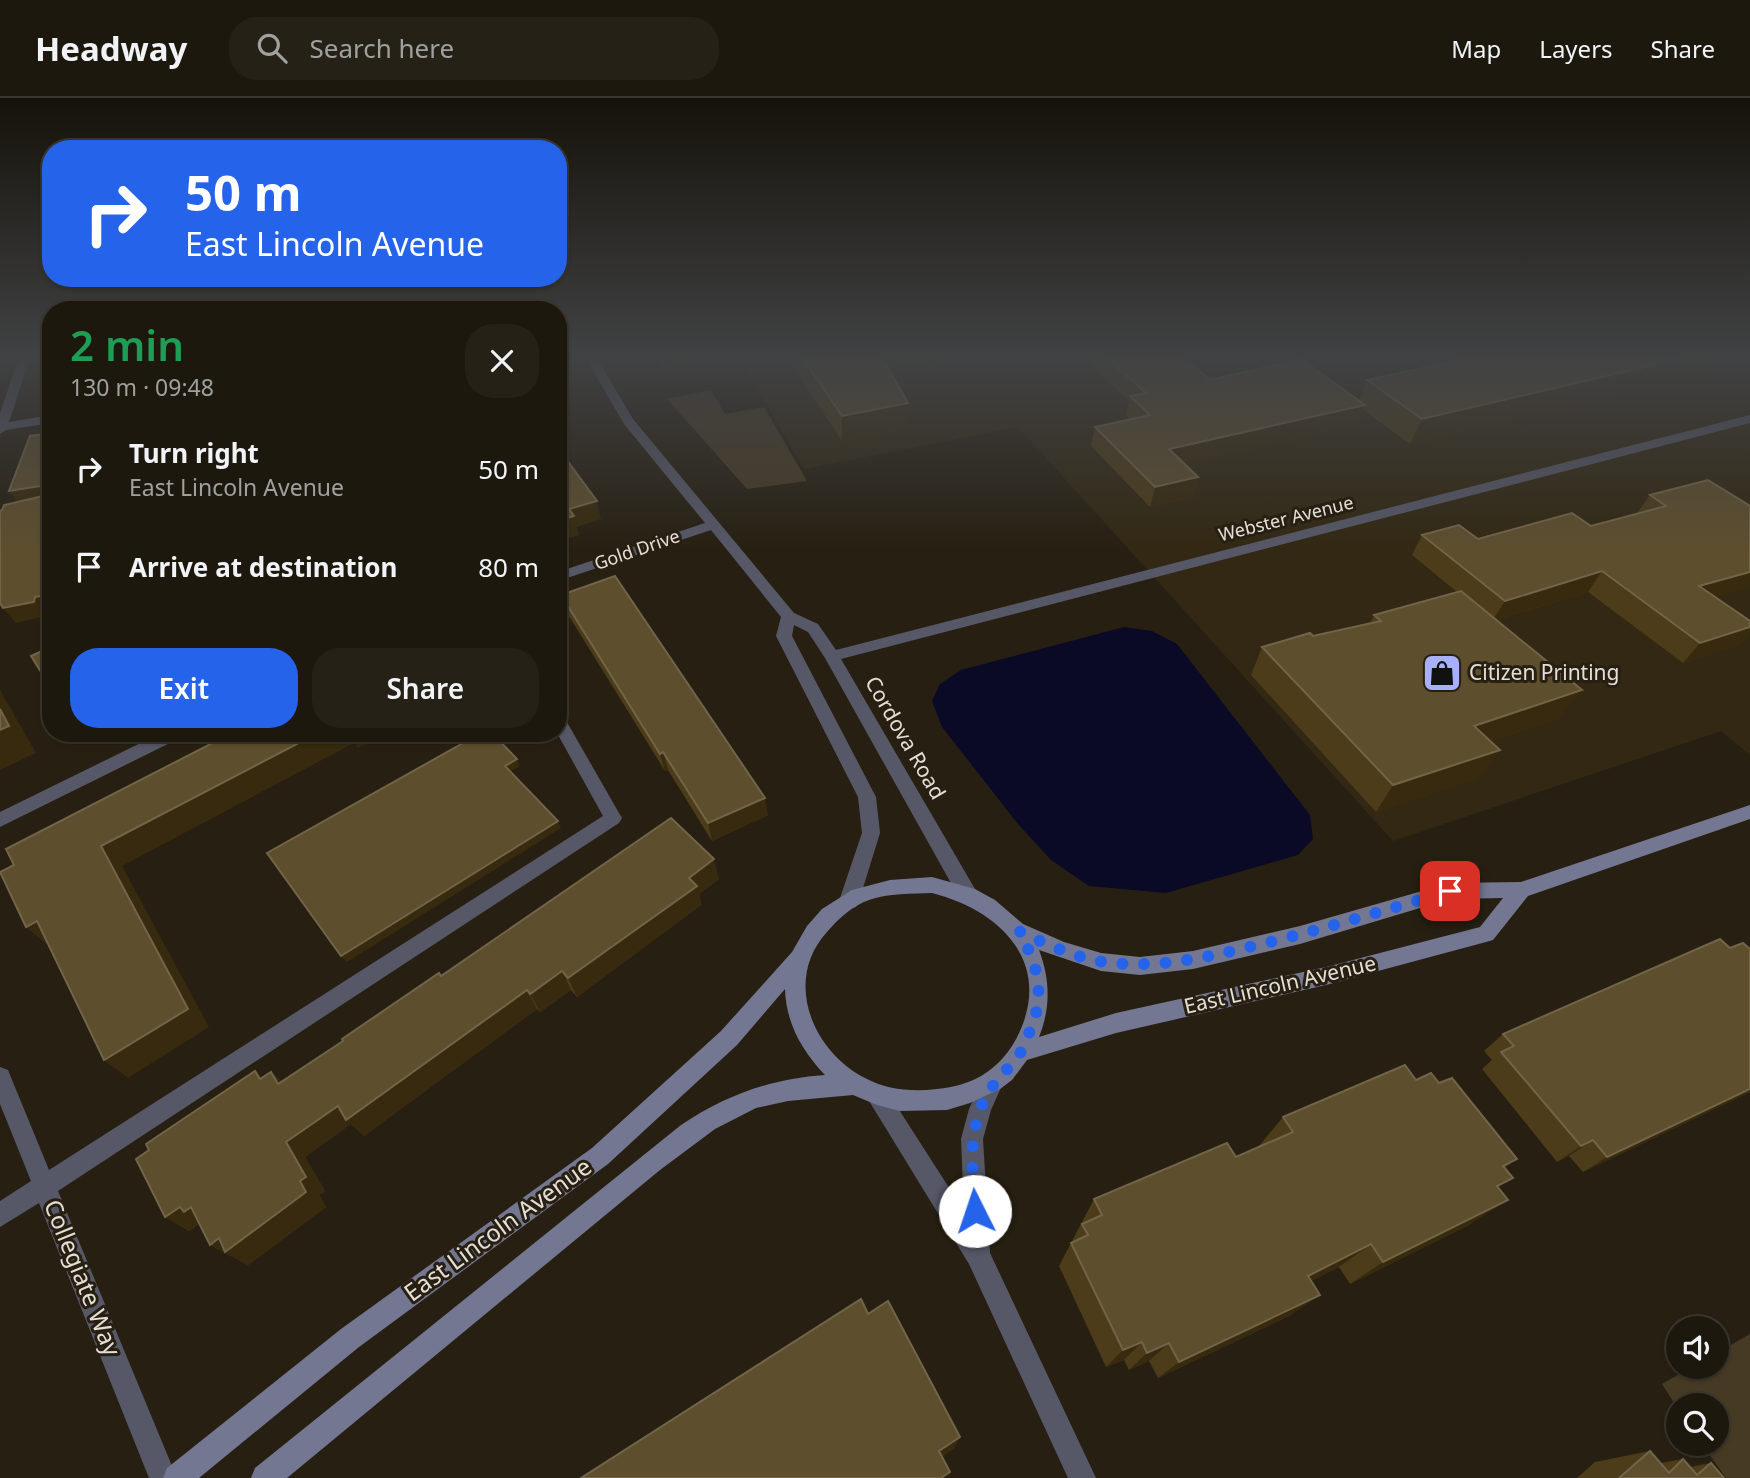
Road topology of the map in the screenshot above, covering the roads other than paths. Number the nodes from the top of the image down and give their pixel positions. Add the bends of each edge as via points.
1 (37, 421) edge
2 (628, 421) edge
3 (1741, 421) edge
4 (0, 428) edge
5 (715, 524) junction
6 (567, 574) edge
7 (789, 616) junction
8 (832, 656) junction
9 (567, 737) edge
10 (158, 742) edge
11 (1747, 816) edge
12 (0, 820) edge
13 (1521, 890) junction
14 (968, 895) junction
15 (849, 901) junction
16 (1019, 931) junction
17 (798, 959) junction
18 (1021, 1052) junction
19 (0, 1077) edge
20 (993, 1081) junction
21 (866, 1090) junction
22 (44, 1186) junction
23 (0, 1214) edge
24 (978, 1255) junction
25 (163, 1478) edge
26 (177, 1478) edge
27 (265, 1478) edge
28 (1082, 1478) edge

1 - 4 street
2 - 5 street, Cordova Road
3 - 8 street, Webster Avenue
5 - 6 street, Gold Drive
5 - 7 street, Cordova Road
7 - 8 street, Cordova Road via 813,628
7 - 15 street via 784,636 867,797 871,834
8 - 14 street, Cordova Road
9 - 22 street via 613,818
10 - 12 street
11 - 13 street, East Lincoln Avenue
13 - 16 street, East Lincoln Avenue via 1450,891 1300,935 1193,960 1140,966 1091,959
13 - 18 street, East Lincoln Avenue via 1486,934 1116,1023
14 - 15 street via 932,885 895,886
14 - 16 street
15 - 17 street via 826,919
16 - 18 street via 1036,965 1040,989 1036,1016
17 - 21 street via 794,990 805,1037 828,1066
17 - 26 street, East Lincoln Avenue via 729,1038 600,1156 350,1338
18 - 20 street
19 - 22 street, Collegiate Way
20 - 21 street via 954,1097 913,1103
20 - 24 street via 972,1139
21 - 24 street
21 - 27 street, East Lincoln Avenue via 797,1088 725,1110 501,1283
22 - 23 street
22 - 25 street, Collegiate Way
24 - 28 street

